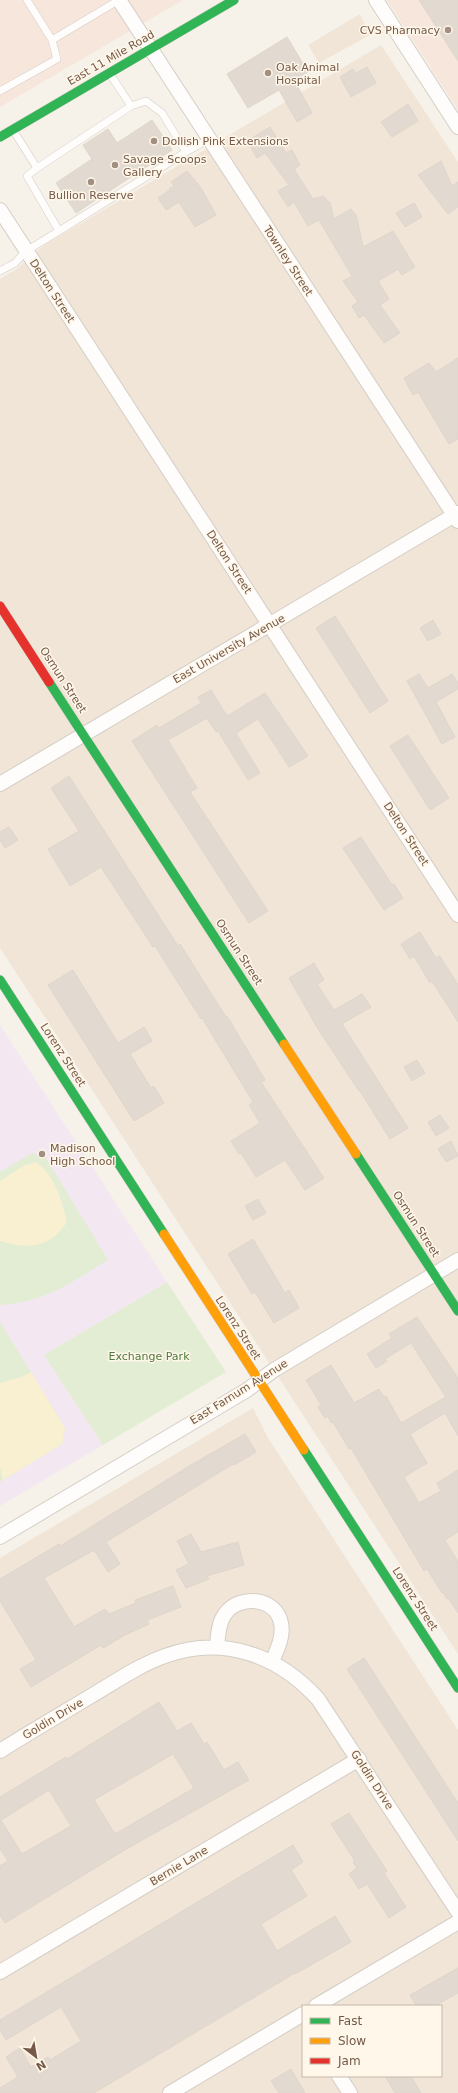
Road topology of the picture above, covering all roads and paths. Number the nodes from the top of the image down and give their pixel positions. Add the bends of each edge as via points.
1 (27, 0) edge
2 (119, 0) edge
3 (234, 0) edge
4 (376, 0) edge
5 (52, 40) junction
6 (150, 48) junction
7 (109, 72) junction
8 (0, 91) edge
9 (131, 106) junction
10 (458, 127) edge
11 (12, 130) junction
12 (0, 137) edge
13 (209, 139) junction
14 (186, 152) junction
15 (37, 168) junction
16 (0, 210) edge
17 (59, 231) junction
18 (26, 251) junction
19 (0, 271) edge
20 (457, 516) edge
21 (0, 606) edge
22 (269, 625) junction
23 (83, 734) junction
24 (0, 784) edge
25 (458, 914) edge
26 (0, 980) edge
27 (458, 1260) edge
28 (434, 1274) junction
29 (458, 1311) edge
30 (258, 1381) junction
31 (0, 1536) edge
32 (217, 1647) junction
33 (272, 1662) junction
34 (458, 1688) edge
35 (0, 1750) edge
36 (359, 1759) junction
37 (458, 1912) edge
38 (458, 1922) edge
39 (0, 1972) edge
40 (318, 2005) edge
41 (302, 2016) edge
42 (340, 2077) edge
43 (170, 2093) edge
44 (350, 2093) edge

1 - 5 lane
2 - 5 lane
2 - 6 street, Townley Street
3 - 6 street, East 11 Mile Road
4 - 10 street
5 - 8 lane via 57,59
6 - 7 street, East 11 Mile Road
6 - 13 street, Townley Street
7 - 9 lane
7 - 11 street, East 11 Mile Road
9 - 14 lane via 146,101 162,113
9 - 15 lane
11 - 12 street, East 11 Mile Road
11 - 15 lane
13 - 14 lane
13 - 20 street, Townley Street
14 - 17 lane
15 - 17 lane via 27,176
16 - 18 street, Delton Street
17 - 18 lane
18 - 19 lane via 15,263
18 - 22 street, Delton Street
20 - 22 street, East University Avenue
21 - 23 street, Osmun Street
22 - 23 street, East University Avenue
22 - 25 street, Delton Street
23 - 24 street, East University Avenue
23 - 28 street, Osmun Street
26 - 30 street, Lorenz Street
27 - 28 street, East Farnum Avenue
28 - 29 street, Osmun Street
28 - 30 street, East Farnum Avenue
30 - 31 street, East Farnum Avenue via 247,1390
30 - 34 street, Lorenz Street
32 - 33 street, Goldin Drive via 240,1650
32 - 33 street via 224,1615 238,1604 256,1600 270,1607 281,1622 282,1631
32 - 35 street, Goldin Drive via 182,1650 136,1668
33 - 36 street, Goldin Drive via 308,1688
36 - 37 street, Goldin Drive
36 - 39 street, Bernie Lane
38 - 40 street
41 - 43 street
42 - 44 street

